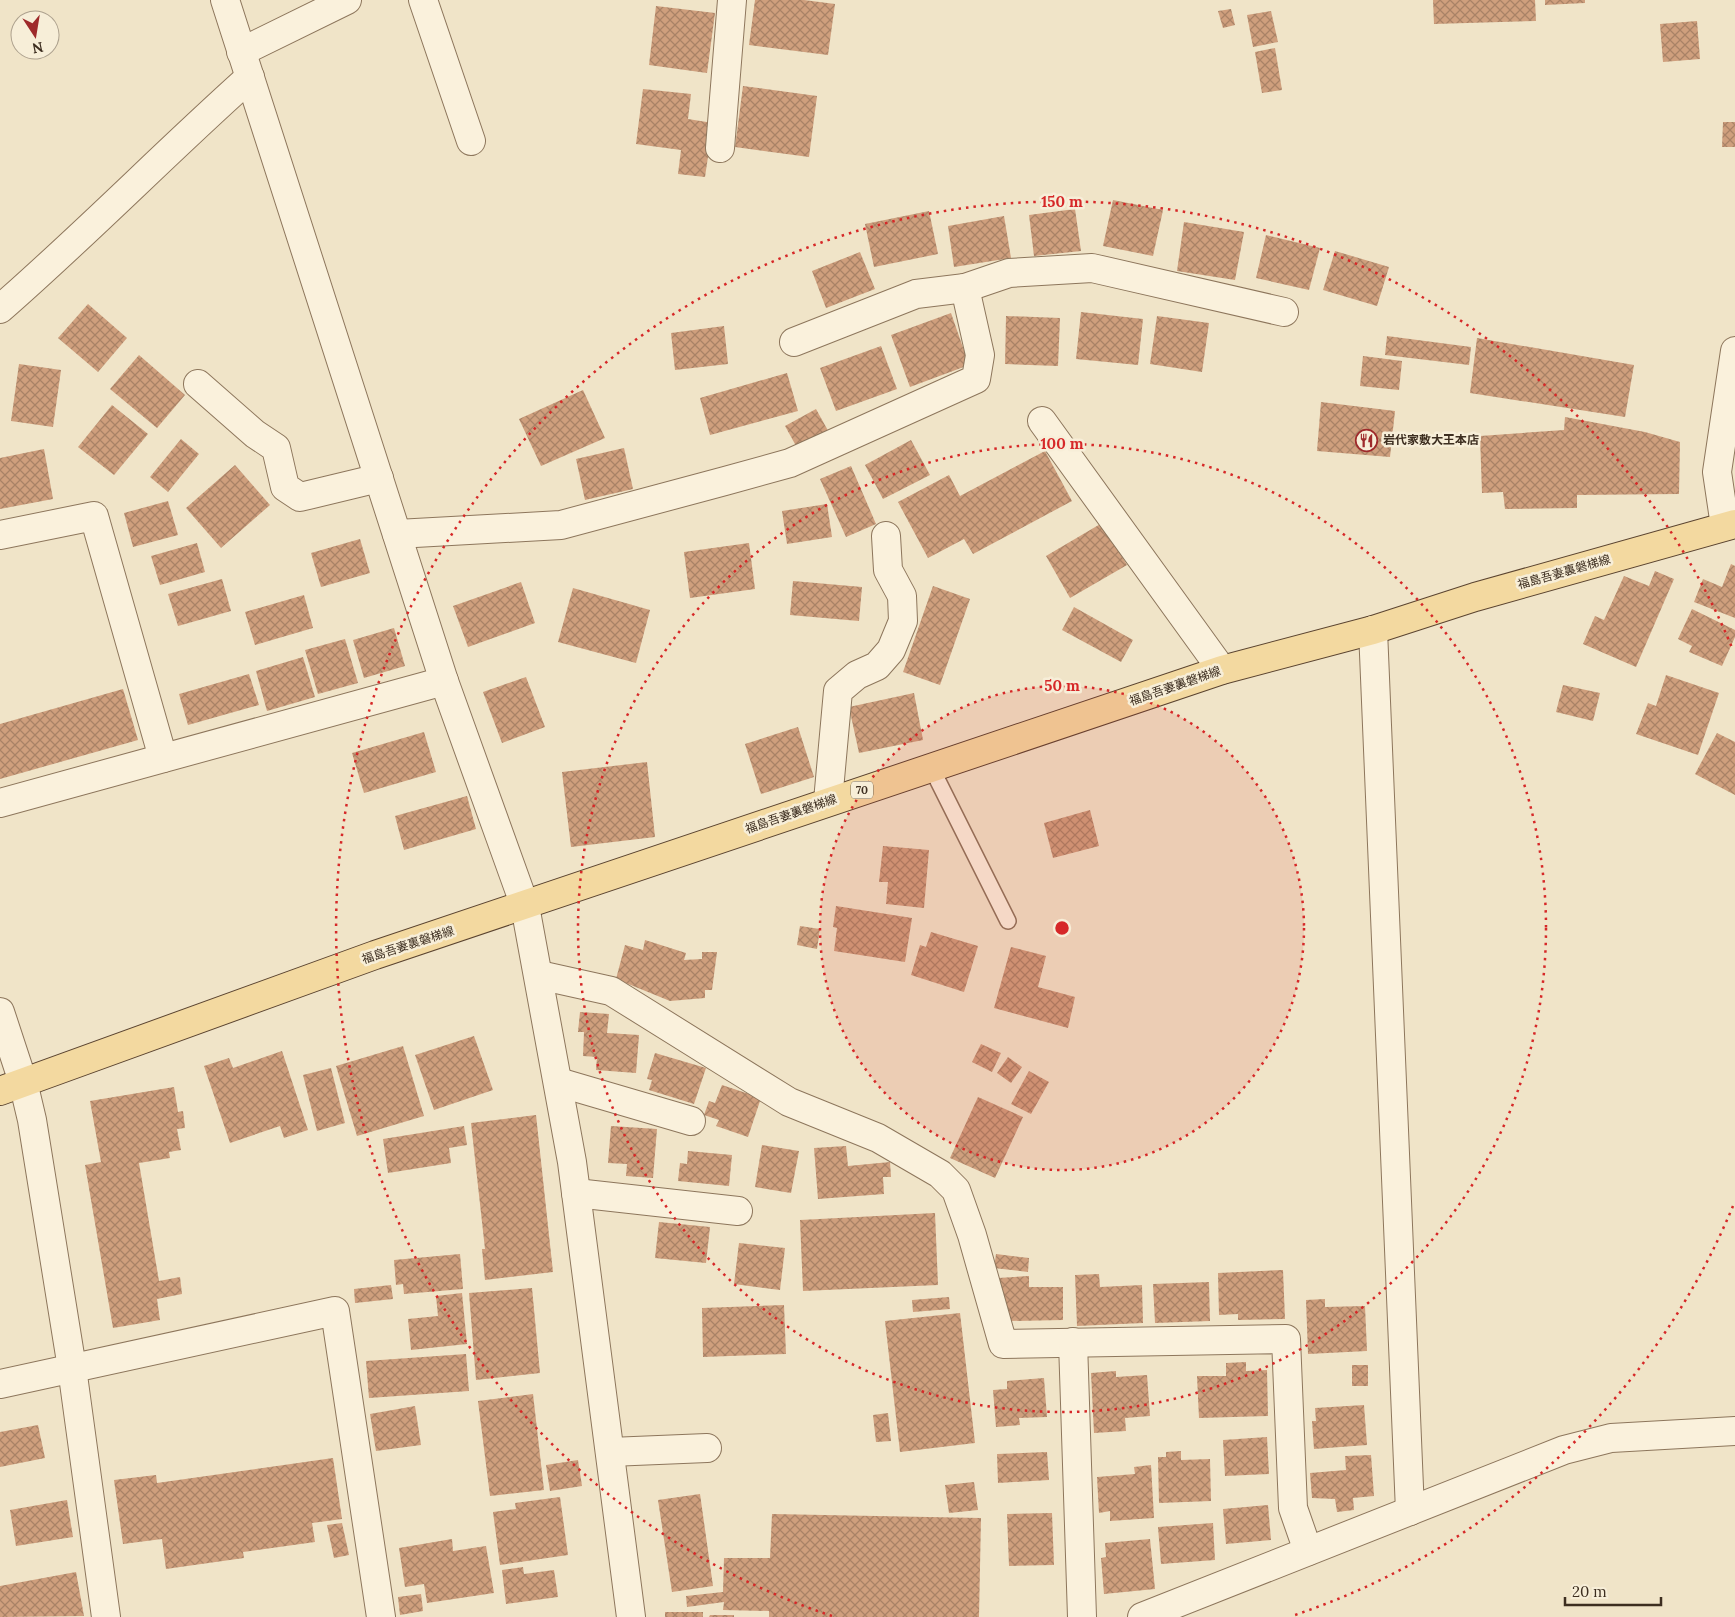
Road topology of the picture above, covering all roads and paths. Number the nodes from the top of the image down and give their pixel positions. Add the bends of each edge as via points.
1 (225, 0) edge
2 (347, 0) edge
3 (423, 0) edge
4 (732, 0) edge
5 (241, 52) junction
6 (250, 77) junction
7 (470, 141) dead end
8 (720, 148) dead end
9 (965, 288) junction
10 (0, 309) edge
11 (1284, 312) dead end
12 (794, 342) dead end
13 (1735, 351) edge
14 (198, 384) dead end
15 (1042, 421) dead end
16 (378, 478) junction
17 (1730, 525) edge
18 (397, 534) junction
19 (0, 535) edge
20 (886, 536) dead end
21 (1373, 630) junction
22 (1222, 670) junction
23 (444, 681) junction
24 (163, 758) junction
25 (932, 769) junction
26 (828, 801) junction
27 (0, 802) edge
28 (525, 906) junction
29 (1008, 921) dead end
30 (539, 975) junction
31 (0, 1012) edge
32 (558, 1082) junction
33 (12, 1087) edge
34 (691, 1121) dead end
35 (576, 1192) junction
36 (738, 1211) dead end
37 (1073, 1342) junction
38 (72, 1368) junction
39 (0, 1384) edge
40 (1735, 1431) edge
41 (707, 1448) dead end
42 (610, 1452) junction
43 (1410, 1511) junction
44 (1308, 1551) junction
45 (106, 1617) edge
46 (381, 1617) edge
47 (631, 1617) edge
48 (1082, 1617) edge
49 (1142, 1617) edge

1 - 5 street
2 - 5 street
3 - 7 street
4 - 8 street
5 - 6 street
6 - 10 street
6 - 16 street
9 - 11 street via 1009,273 1092,268
9 - 12 street via 916,294
9 - 18 street via 980,355 976,379 790,463 561,525
13 - 17 street via 1717,472
14 - 16 street via 276,448 286,487 300,497
15 - 22 street
16 - 18 street
17 - 21 main road, 福島吾妻裏磐梯線 / 70 via 1475,597
18 - 23 street
19 - 24 street via 94,516
20 - 26 street via 888,570 902,596 903,621 891,650 877,666 856,675 838,692
21 - 22 main road, 福島吾妻裏磐梯線 / 70
21 - 43 street
22 - 25 main road, 福島吾妻裏磐梯線 / 70
23 - 24 street
23 - 28 street
24 - 27 street
25 - 26 main road, 福島吾妻裏磐梯線 / 70
25 - 29 lane
26 - 28 main road, 福島吾妻裏磐梯線 / 70
28 - 30 street
28 - 33 main road, 福島吾妻裏磐梯線 / 70 via 374,955
30 - 32 street
30 - 37 street via 611,991 789,1102 878,1138 940,1174 956,1190 1002,1344
31 - 33 street
32 - 34 street
32 - 35 street
33 - 38 street via 32,1120
35 - 36 street
35 - 42 street
37 - 44 street via 1286,1339 1293,1508
37 - 48 street
38 - 39 street
38 - 45 street
38 - 46 street via 335,1311
40 - 43 street via 1610,1438 1564,1450
41 - 42 street
42 - 47 street
43 - 44 street
44 - 49 street

